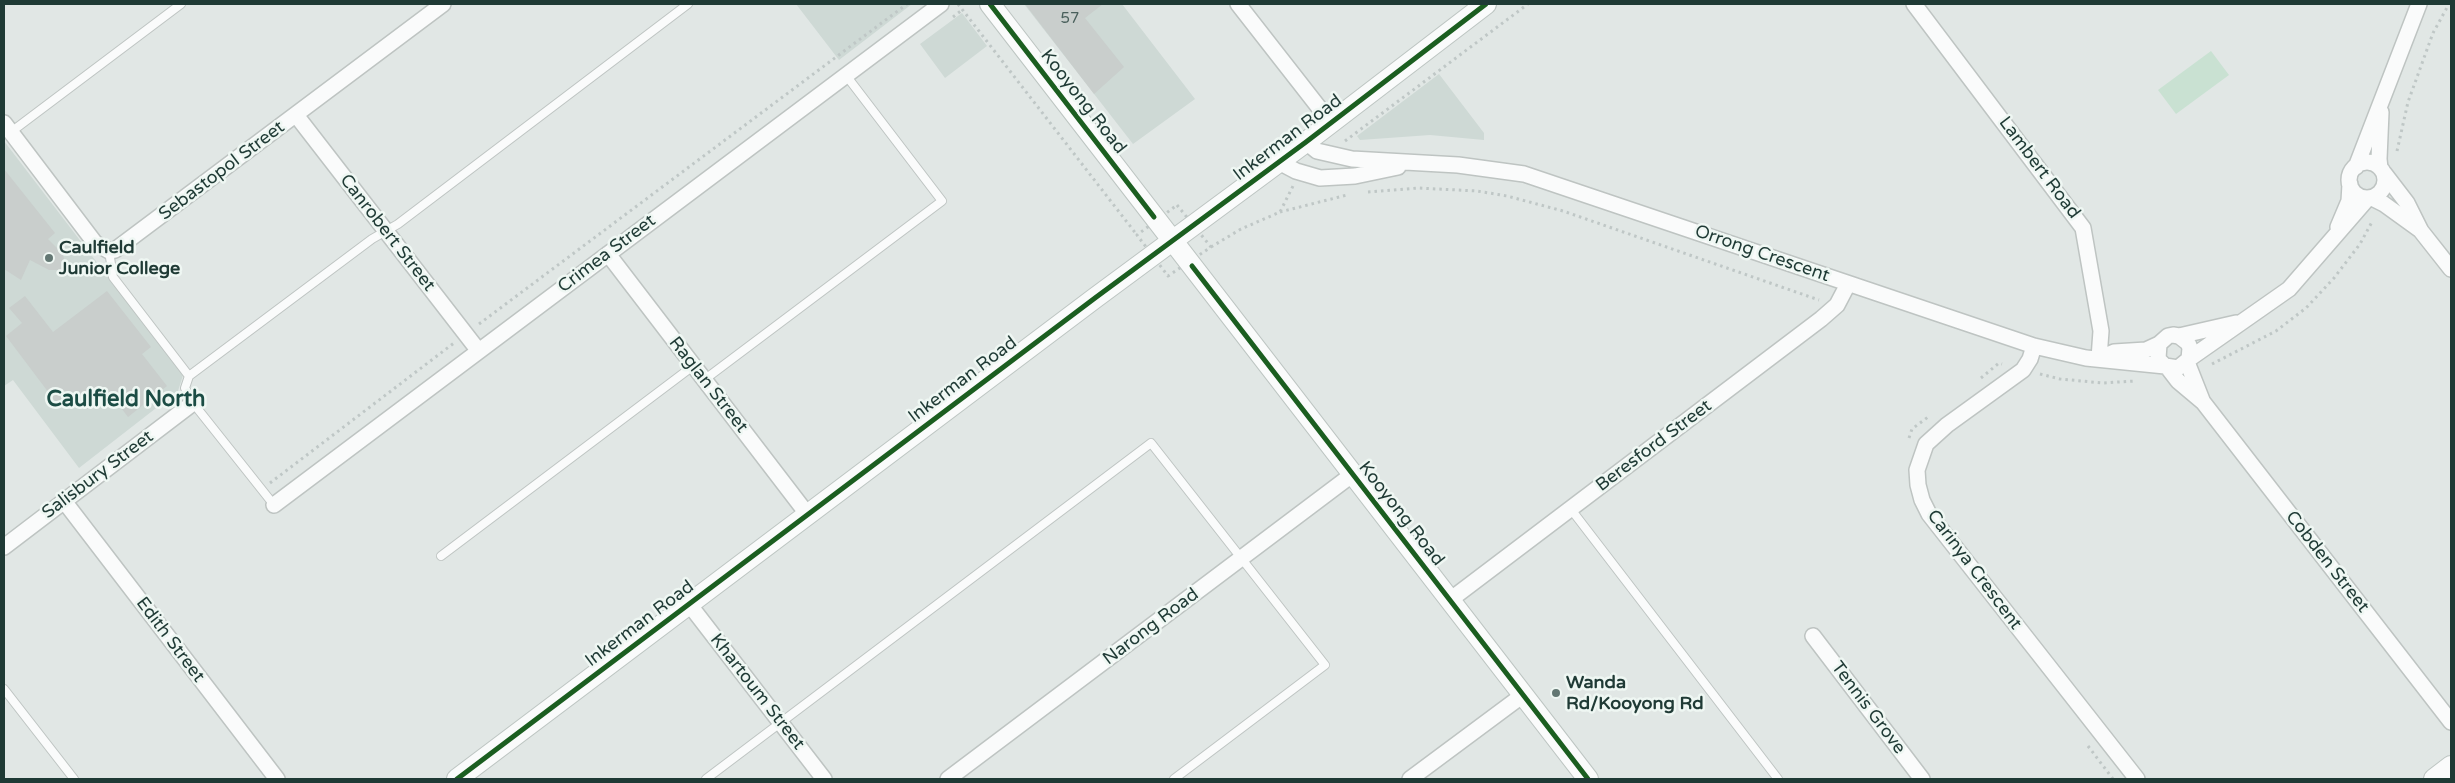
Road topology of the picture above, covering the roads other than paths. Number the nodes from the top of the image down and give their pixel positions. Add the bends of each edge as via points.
1 (181, 4) edge
2 (443, 4) edge
3 (688, 4) edge
4 (941, 4) edge
5 (990, 4) edge
6 (1238, 4) edge
7 (1486, 4) edge
8 (1914, 4) edge
9 (2419, 4) edge
10 (845, 74) junction
11 (2382, 101) junction
12 (296, 115) junction
13 (1331, 123) junction
14 (7, 128) edge
15 (1306, 142) junction
16 (1280, 162) junction
17 (1422, 163) junction
18 (2356, 166) junction
19 (2385, 174) junction
20 (2350, 184) junction
21 (2374, 199) junction
22 (385, 231) junction
23 (2421, 231) junction
24 (2334, 237) junction
25 (1173, 241) junction
26 (109, 252) junction
27 (608, 254) junction
28 (2451, 269) edge
29 (1848, 284) junction
30 (2244, 321) junction
31 (2179, 336) junction
32 (2159, 344) junction
33 (2034, 346) junction
34 (478, 350) junction
35 (2099, 358) junction
36 (2188, 364) junction
37 (693, 366) junction
38 (2166, 367) junction
39 (189, 376) junction
40 (704, 380) junction
41 (2203, 402) junction
42 (193, 403) junction
43 (1353, 474) junction
44 (64, 501) junction
45 (274, 505) joint
46 (1570, 508) junction
47 (808, 514) junction
48 (4, 547) edge
49 (441, 556) dead end
50 (1241, 559) junction
51 (1450, 600) junction
52 (689, 604) junction
53 (1813, 636) dead end
54 (4, 689) edge
55 (1523, 695) junction
56 (2451, 722) edge
57 (780, 723) junction
58 (2451, 766) edge
59 (74, 779) edge
60 (277, 779) edge
61 (457, 779) edge
62 (706, 779) edge
63 (824, 779) edge
64 (948, 779) edge
65 (1174, 779) edge
66 (1410, 779) edge
67 (1588, 779) edge
68 (1778, 779) edge
69 (1922, 779) edge
70 (2137, 779) edge
71 (2434, 779) edge

1 - 14 lane
2 - 12 street, Sebastopol Street
3 - 22 lane
4 - 10 street, Crimea Street
5 - 25 street, Kooyong Road
6 - 13 street
7 - 13 street, Inkerman Road
8 - 35 street, Lambert Road via 2083,228 2101,331
9 - 11 street
10 - 27 street, Crimea Street
10 - 40 lane via 942,200
11 - 18 street
11 - 19 street via 2379,139
12 - 22 street, Canrobert Street
12 - 26 street, Sebastopol Street via 121,247
13 - 15 street, Inkerman Road
14 - 26 street via 95,243
15 - 16 street, Inkerman Road
15 - 17 street, Orrong Crescent via 1327,154 1352,159
16 - 17 street, Orrong Crescent via 1305,175 1333,178
16 - 25 street, Inkerman Road
17 - 29 street, Orrong Crescent via 1492,168 1551,181
18 - 19 street via 2368,162
18 - 20 street
19 - 21 street via 2382,191
19 - 23 street via 2407,203
20 - 21 street via 2358,196
20 - 24 street via 2349,201
21 - 23 street
21 - 24 street
22 - 34 street, Canrobert Street
22 - 39 lane
23 - 28 street
24 - 30 street via 2289,289
25 - 43 street, Kooyong Road
25 - 47 street, Inkerman Road
26 - 39 lane via 114,277
27 - 34 street, Crimea Street
27 - 37 street, Raglan Street
29 - 33 street, Orrong Crescent
29 - 46 street, Beresford Street via 1837,305
30 - 31 street
30 - 36 street
31 - 32 street via 2168,336
31 - 36 street via 2190,348
32 - 35 street, Orrong Crescent via 2146,350 2114,352
32 - 38 street via 2158,359
33 - 35 street, Orrong Crescent
33 - 70 street, Carinya Crescent via 2023,370 1926,444 1917,470 1922,500 1929,514
34 - 45 street, Crimea Street
35 - 38 street, Orrong Crescent
36 - 38 street via 2178,368
36 - 41 street, Cobden Street
37 - 40 street, Raglan Street
37 - 49 lane
38 - 41 street, Cobden Street via 2178,382
39 - 42 lane via 185,388
40 - 47 street, Raglan Street
41 - 56 street, Cobden Street
42 - 44 street, Salisbury Street
42 - 45 lane
43 - 50 street, Narong Road
43 - 51 street, Kooyong Road
44 - 48 street, Salisbury Street
44 - 60 street, Edith Street
46 - 51 street, Beresford Street
46 - 68 lane
47 - 52 street, Inkerman Road
50 - 57 lane via 1151,443
50 - 64 street, Narong Road
50 - 65 lane via 1325,665
51 - 55 street, Kooyong Road
52 - 57 street, Khartoum Street
52 - 61 street, Inkerman Road
53 - 69 street, Tennis Grove
54 - 59 lane
55 - 66 street
55 - 67 street, Kooyong Road
57 - 62 lane
57 - 63 street, Khartoum Street
58 - 71 street

